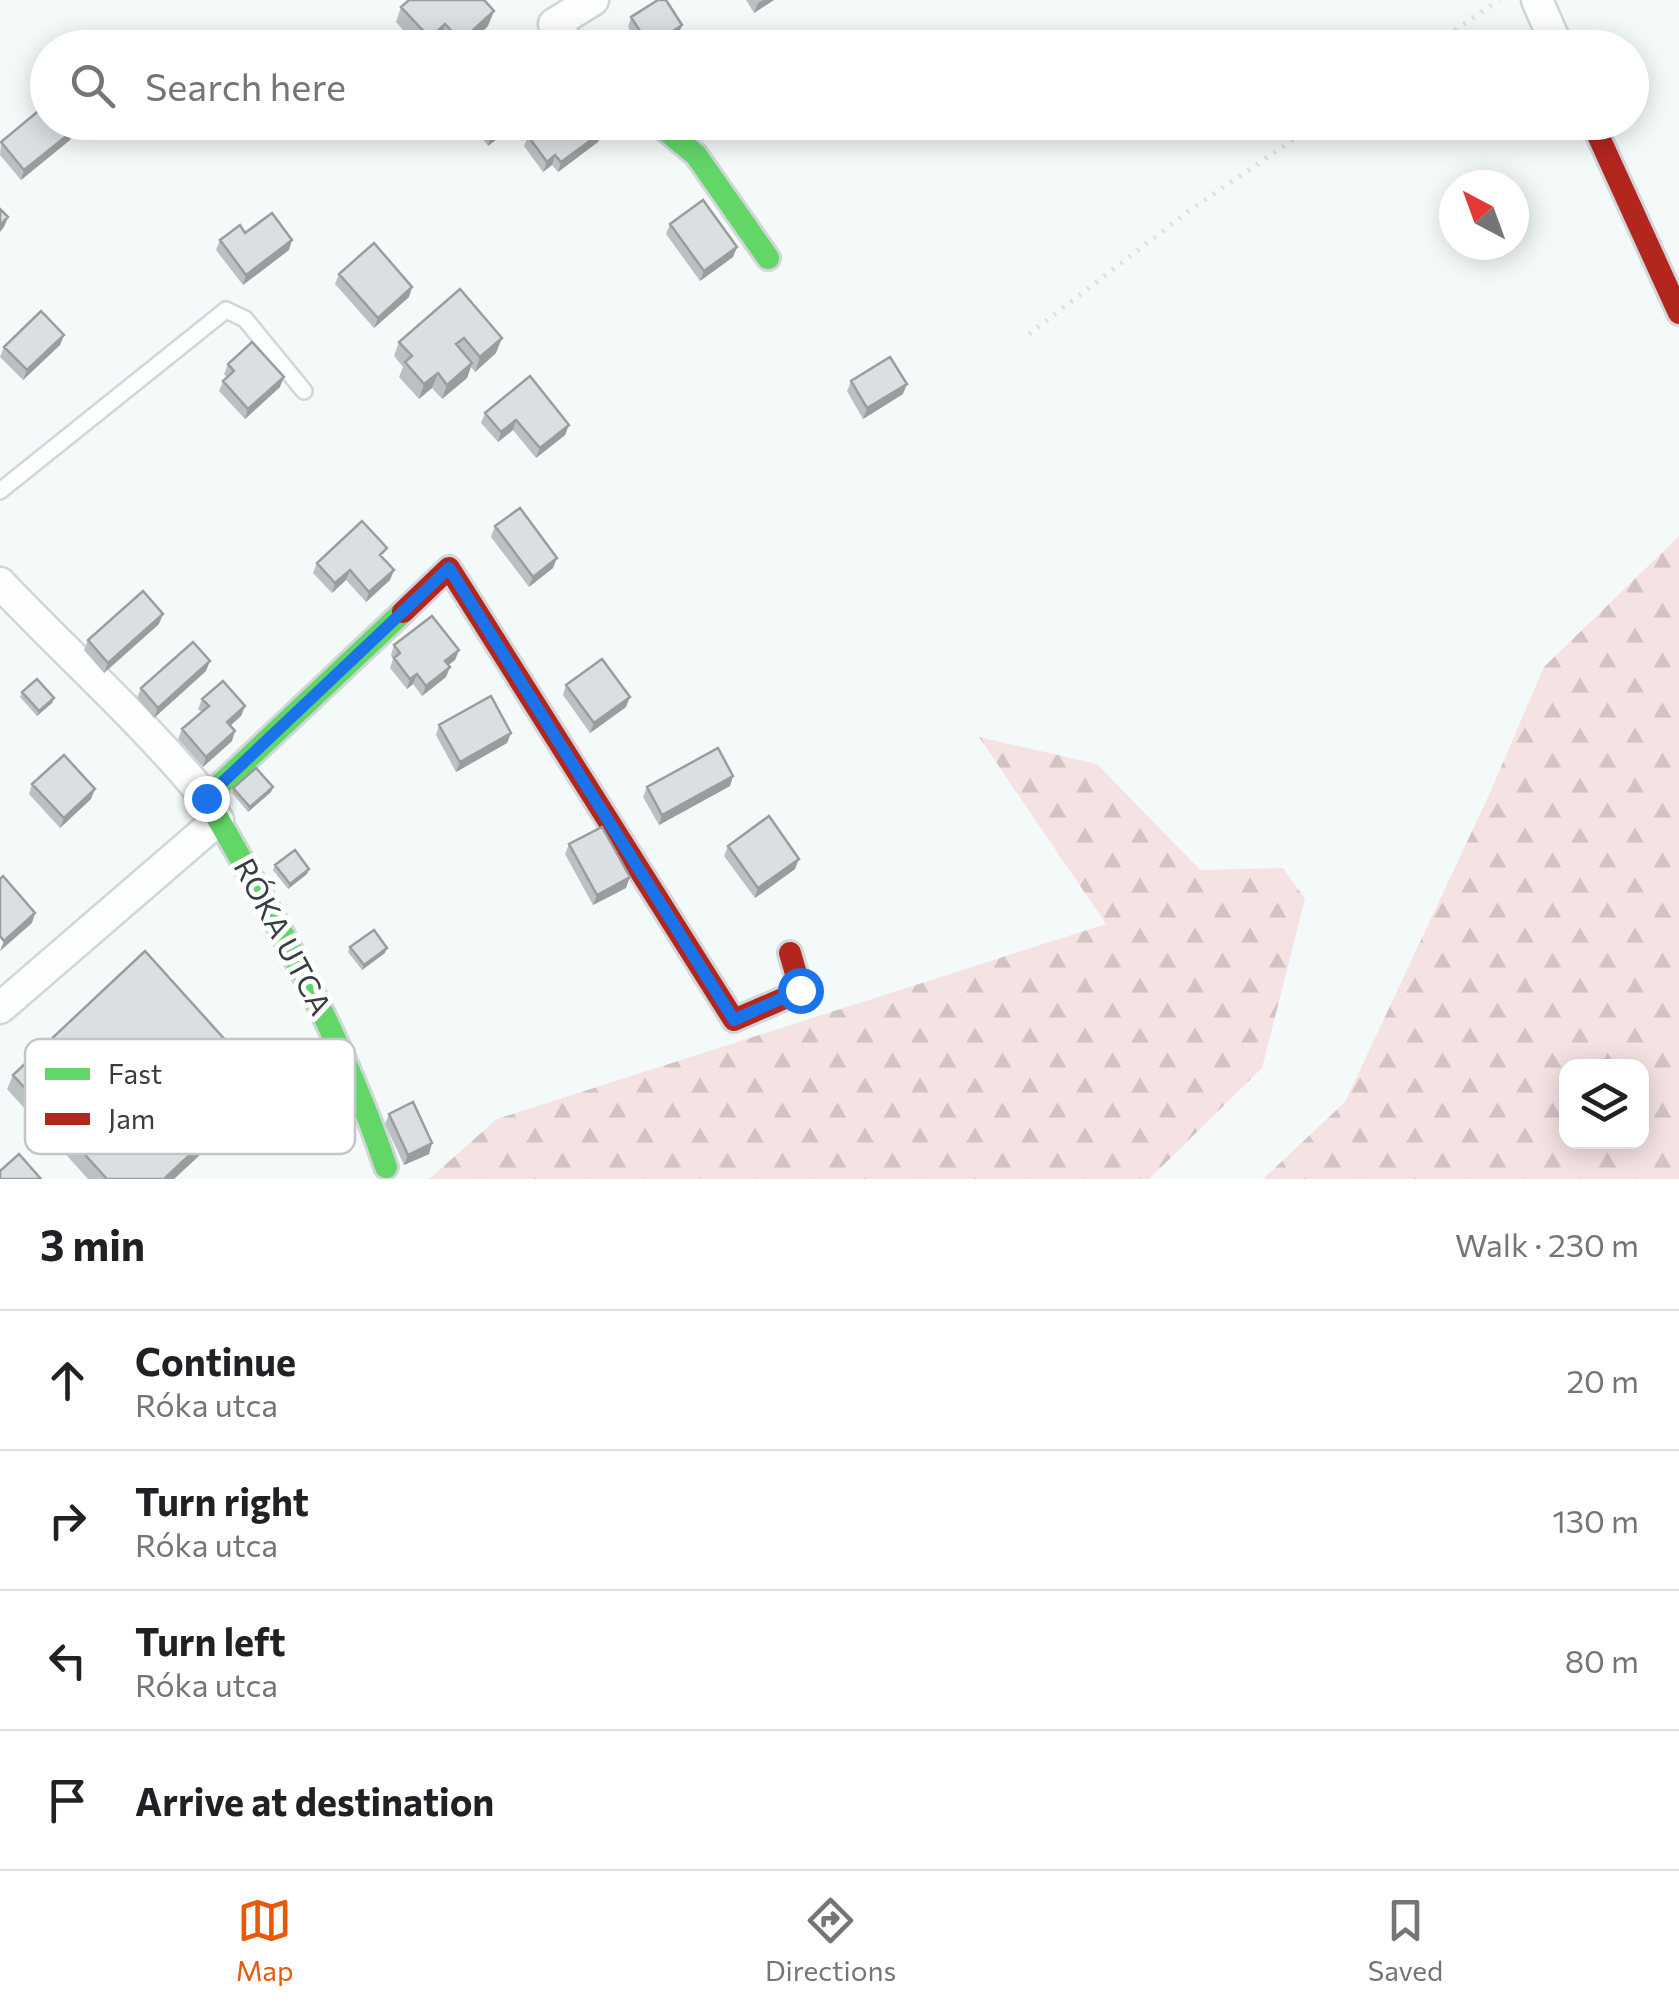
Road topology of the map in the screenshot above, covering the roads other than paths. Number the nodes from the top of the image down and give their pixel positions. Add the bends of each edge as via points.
1 (593, 0) edge
2 (1536, 0) edge
3 (558, 30) edge
4 (1550, 30) edge
5 (678, 140) edge
6 (1600, 140) edge
7 (768, 258) dead end
8 (1679, 313) edge
9 (304, 391) dead end
10 (0, 491) edge
11 (0, 583) edge
12 (212, 809) junction
13 (790, 952) dead end
14 (0, 1008) edge
15 (336, 1039) edge
16 (355, 1078) edge
17 (386, 1167) dead end

1 - 3 street via 554,24
2 - 4 street
5 - 7 street via 696,155
6 - 8 street
9 - 10 lane via 245,318 226,310
11 - 12 street, RÓKA UTCA via 164,748
12 - 13 street, RÓKA UTCA via 449,568 734,1020 800,990
12 - 14 street, RÓKA UTCA
12 - 15 street, RÓKA UTCA
16 - 17 street, RÓKA UTCA

